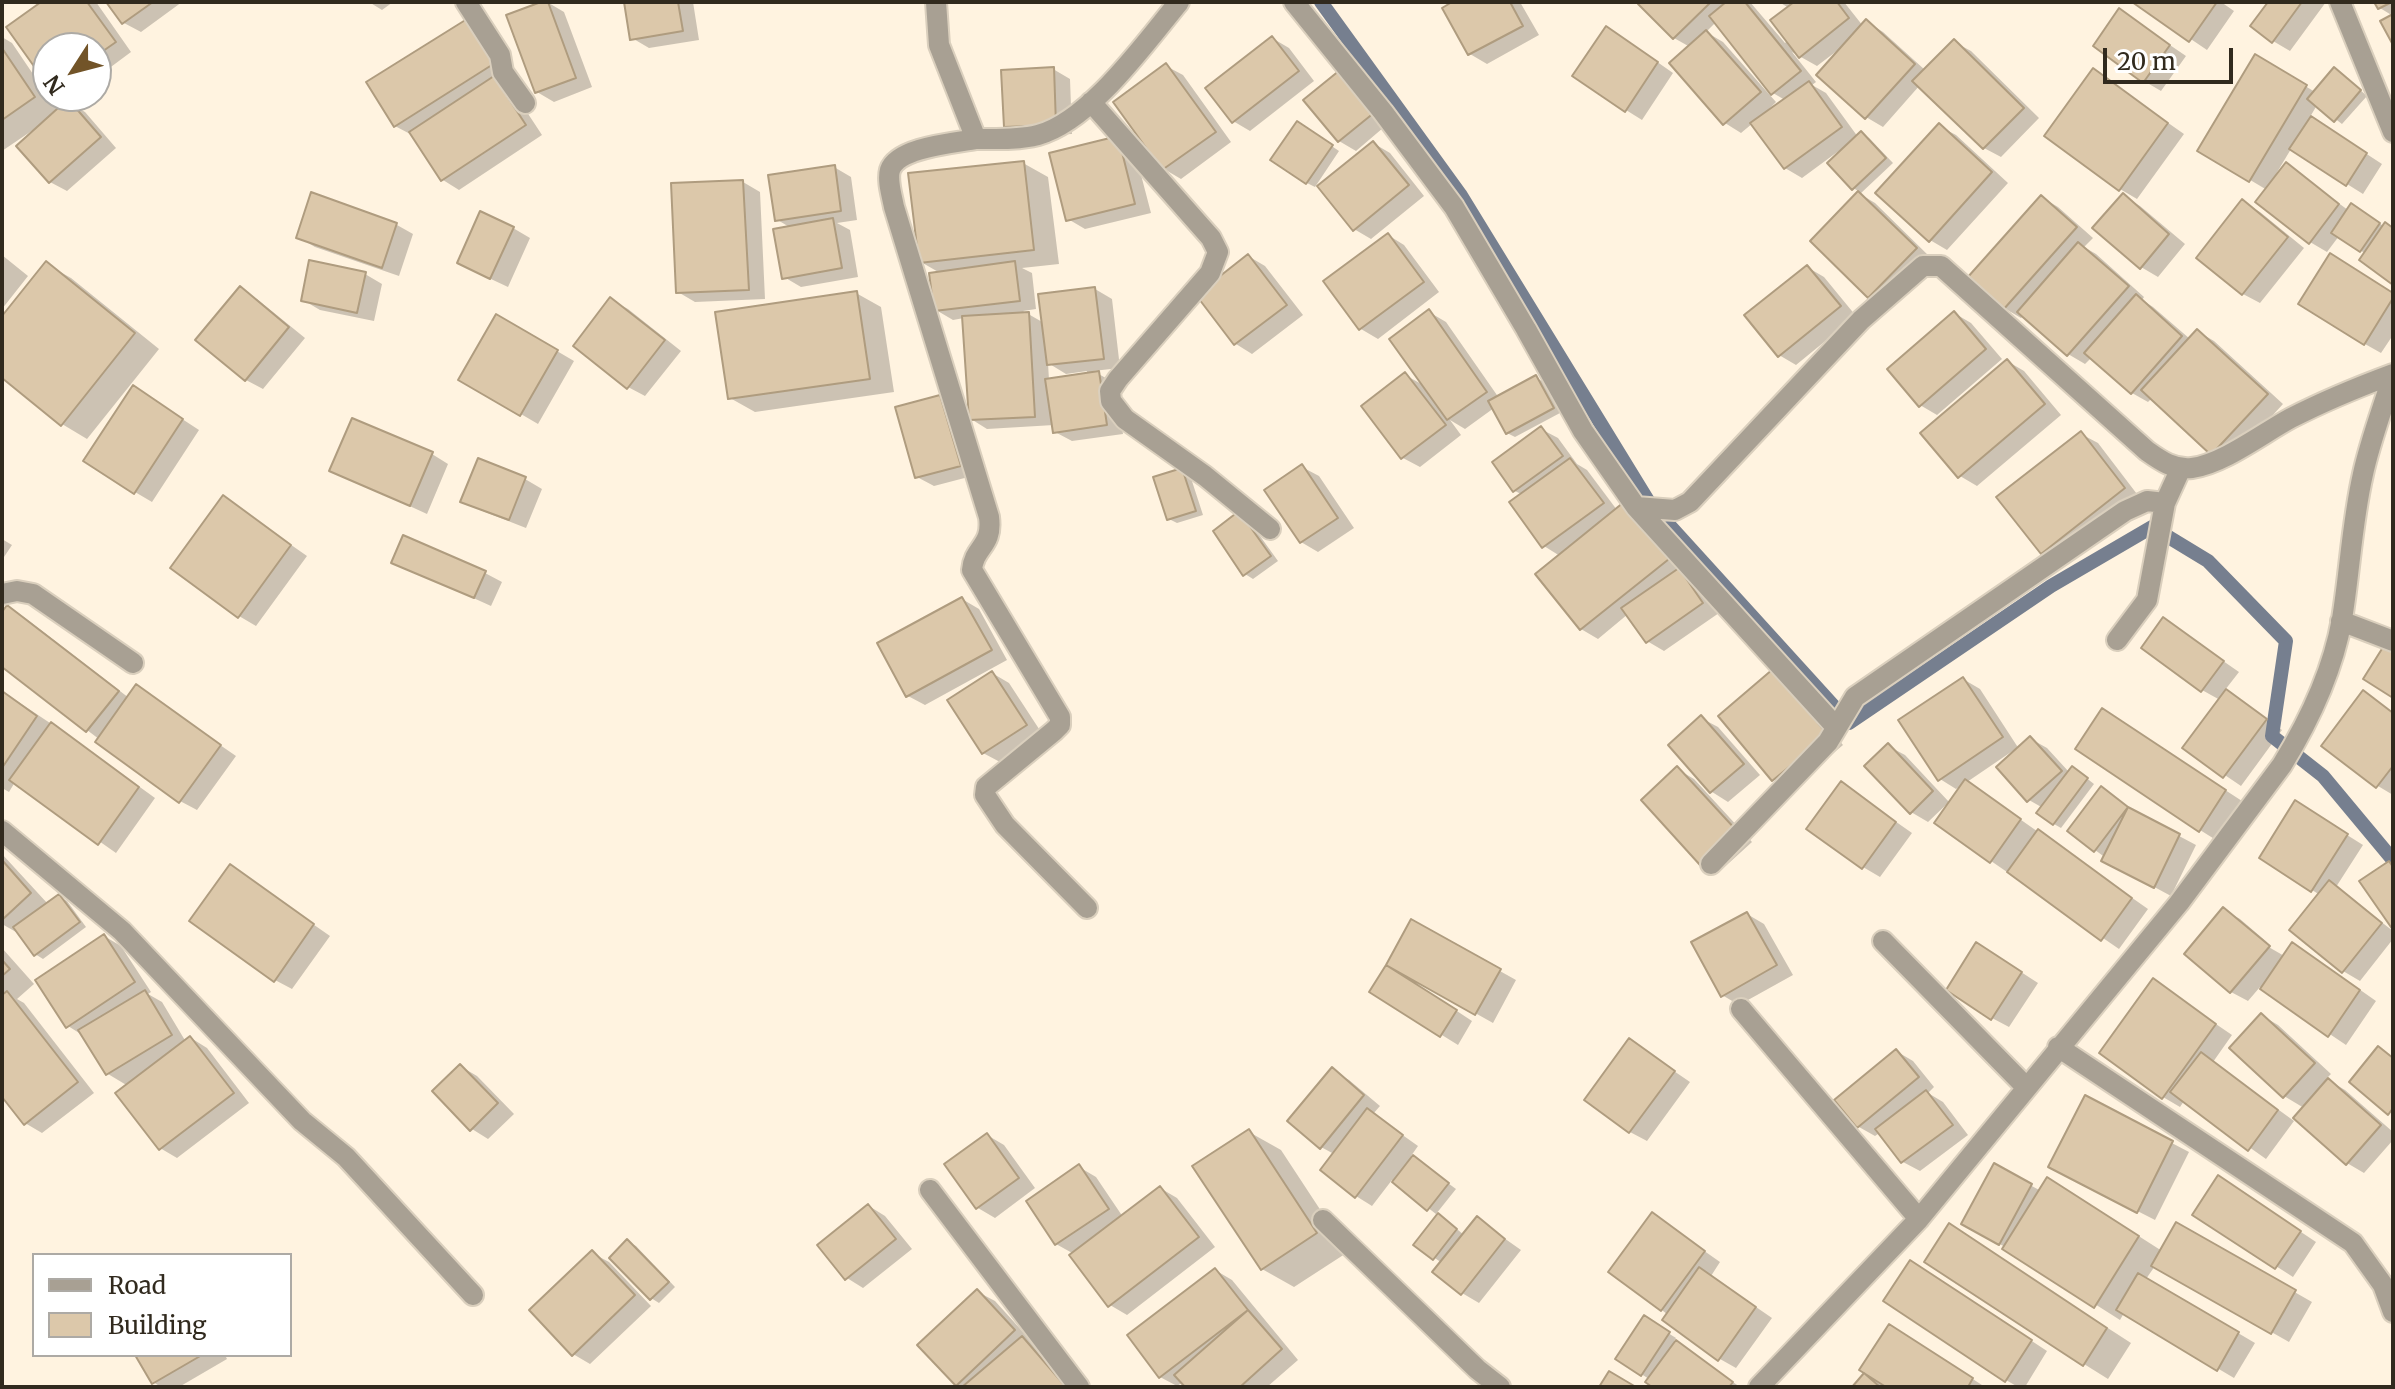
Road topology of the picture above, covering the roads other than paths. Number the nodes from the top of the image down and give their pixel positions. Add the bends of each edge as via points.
1 (466, 2) edge
2 (936, 2) edge
3 (1179, 2) edge
4 (1294, 2) edge
5 (2340, 2) edge
6 (1091, 102) junction
7 (525, 103) dead end
8 (2393, 132) edge
9 (976, 139) junction
10 (2393, 375) edge
11 (2181, 468) junction
12 (1639, 507) junction
13 (2164, 507) junction
14 (1270, 529) dead end
15 (2, 594) edge
16 (2341, 621) junction
17 (2117, 640) dead end
18 (2393, 641) edge
19 (133, 663) dead end
20 (1838, 723) junction
21 (2, 831) edge
22 (1711, 864) dead end
23 (1087, 908) dead end
24 (1883, 941) dead end
25 (1741, 1009) dead end
26 (2058, 1047) junction
27 (2026, 1087) junction
28 (930, 1190) dead end
29 (1919, 1219) junction
30 (1323, 1220) dead end
31 (473, 1295) dead end
32 (2393, 1312) edge
33 (1079, 1387) edge
34 (1500, 1387) edge
35 (1759, 1387) edge

1 - 7 street
2 - 9 street via 939,45
3 - 6 street
4 - 12 street via 1454,207 1583,431
5 - 8 street
6 - 9 street via 1037,135
6 - 14 street via 1218,252 1210,273 1118,379 1111,401 1125,419
9 - 23 street via 917,150 894,163 894,207 989,517 989,537 972,570 1060,717 1060,725 986,787 985,795 1005,825
10 - 11 street via 2294,417 2216,460
10 - 16 street via 2363,472
11 - 12 street via 2147,451 1941,266 1923,266 1861,320 1690,502 1675,510
11 - 13 street
12 - 20 street
13 - 17 street via 2147,600
13 - 20 street via 2147,501 2125,511 1855,697
15 - 19 street via 33,594
16 - 18 street
16 - 26 street via 2321,689 2282,765 2179,903
20 - 22 street via 1828,742
21 - 31 street via 122,931 302,1121 346,1157
24 - 27 street
25 - 29 street
26 - 27 street
26 - 32 street via 2353,1243 2383,1285
27 - 29 street
28 - 33 street
29 - 35 street
30 - 34 street

